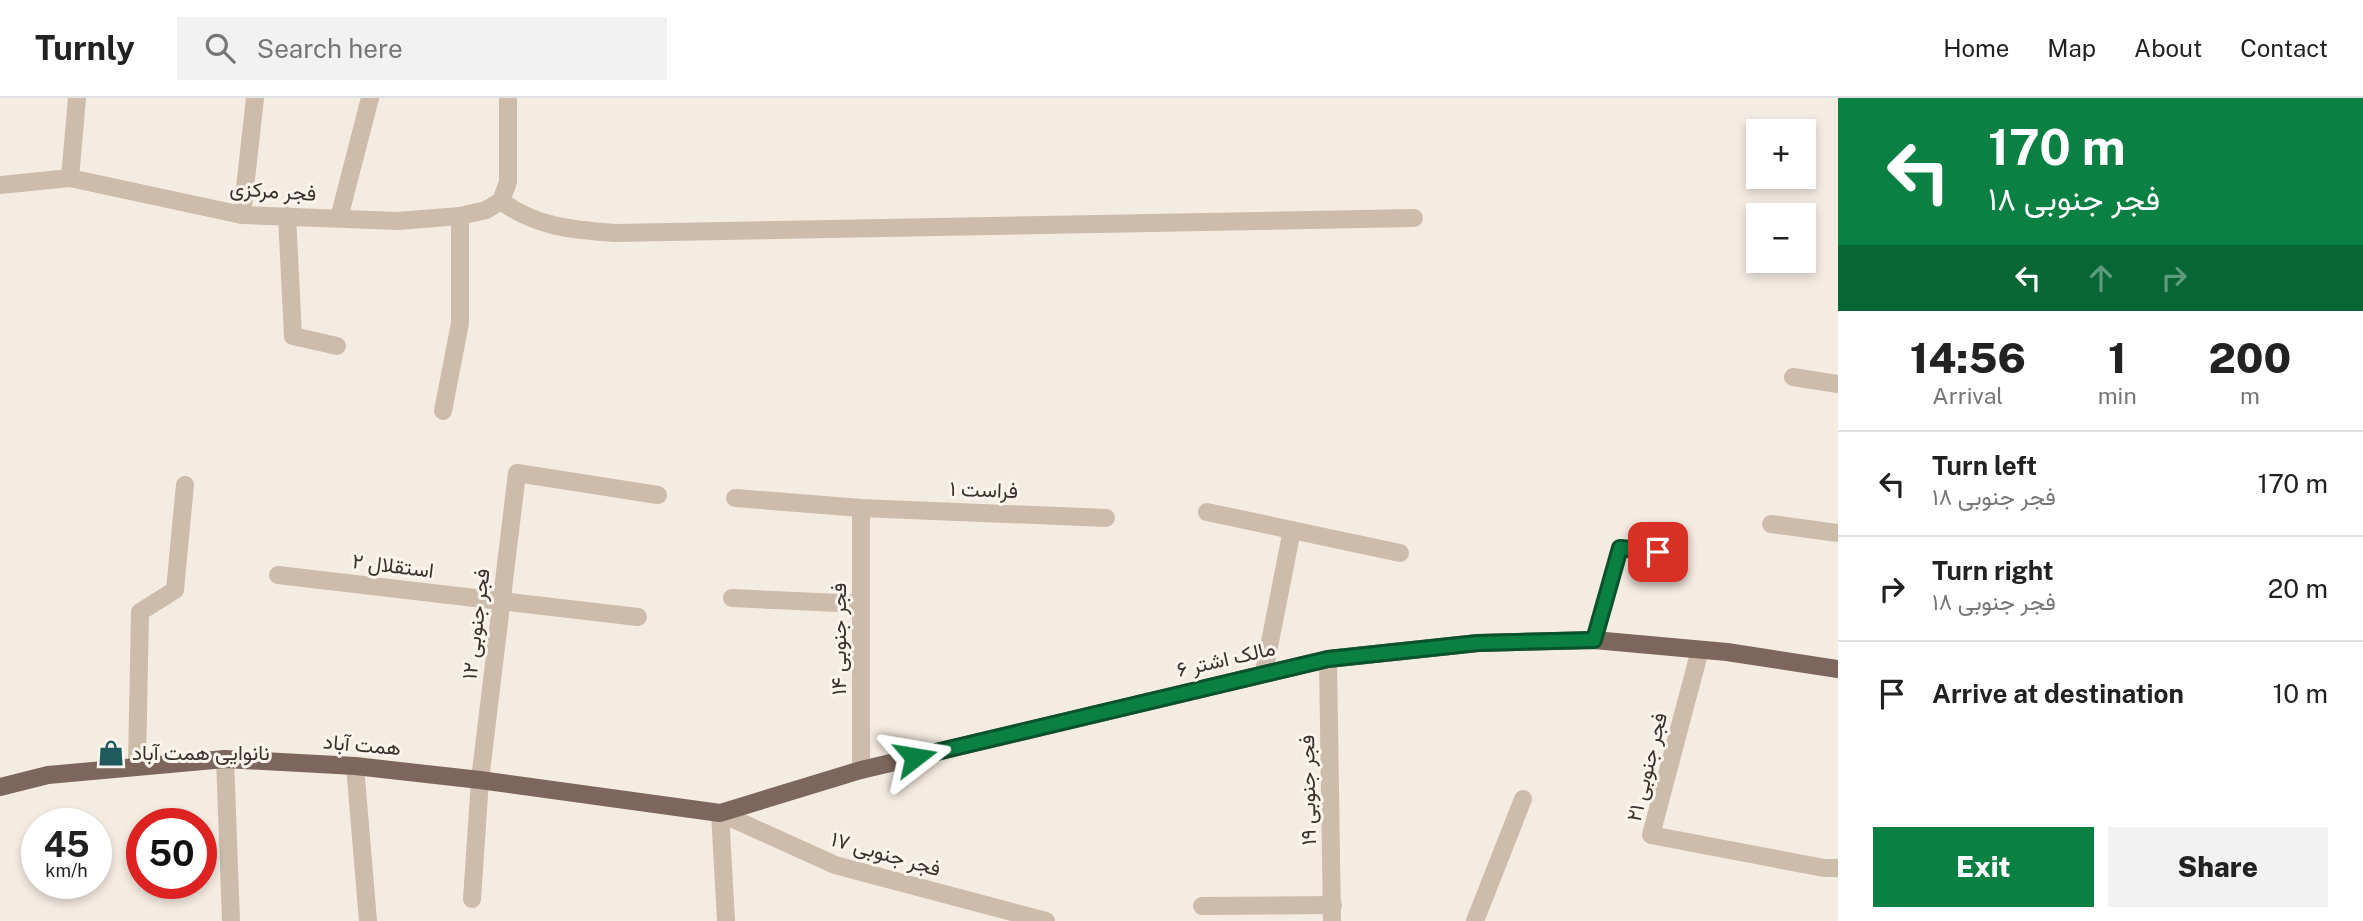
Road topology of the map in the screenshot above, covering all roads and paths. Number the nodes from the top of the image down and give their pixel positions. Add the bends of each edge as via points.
1 (77, 98) edge
2 (255, 98) edge
3 (370, 98) edge
4 (508, 98) edge
5 (70, 178) junction
6 (0, 185) edge
7 (501, 201) junction
8 (242, 215) junction
9 (287, 216) junction
10 (460, 216) junction
11 (339, 218) junction
12 (1414, 218) dead end
13 (337, 346) dead end
14 (1794, 377) dead end
15 (1838, 384) edge
16 (443, 411) dead end
17 (185, 485) dead end
18 (658, 495) dead end
19 (735, 498) dead end
20 (861, 508) junction
21 (1207, 512) dead end
22 (1106, 518) dead end
23 (1771, 524) dead end
24 (1292, 530) junction
25 (1838, 533) edge
26 (1658, 552) dead end
27 (1400, 553) dead end
28 (278, 575) dead end
29 (732, 598) dead end
30 (501, 603) junction
31 (861, 604) junction
32 (638, 617) dead end
33 (1594, 640) junction
34 (1700, 650) junction
35 (1328, 659) junction
36 (1838, 669) edge
37 (1264, 672) junction
38 (225, 759) junction
39 (137, 765) junction
40 (355, 766) junction
41 (861, 770) junction
42 (480, 780) junction
43 (0, 787) edge
44 (1522, 799) dead end
45 (720, 813) junction
46 (1838, 868) edge
47 (472, 899) dead end
48 (1202, 906) dead end
49 (1333, 913) edge
50 (231, 921) edge
51 (368, 921) edge
52 (726, 921) edge
53 (1046, 921) edge
54 (1475, 921) edge

1 - 5 street
2 - 8 street
3 - 11 street
4 - 7 street via 508,182
5 - 6 street, فجر مرکزی
5 - 8 street, فجر مرکزی
7 - 10 street, فجر مرکزی
7 - 12 street via 538,221 573,230 615,233
8 - 9 street, فجر مرکزی
9 - 11 street, فجر مرکزی
9 - 13 street via 293,336
10 - 11 street, فجر مرکزی via 398,222
10 - 16 street via 460,323
14 - 15 street
17 - 39 street via 175,590 140,612
18 - 30 street, فجر جنوبی ۱۲ via 517,473
19 - 20 street, فراست ۱
20 - 22 street, فراست ۱
20 - 31 street, فجر جنوبی ۱۴
21 - 24 street
23 - 25 street
24 - 27 street
24 - 37 street
26 - 33 street via 1620,548
28 - 30 street, استقلال ۲
29 - 31 street
30 - 32 street, استقلال ۲
30 - 42 street, فجر جنوبی ۱۲
31 - 41 street, فجر جنوبی ۱۴
33 - 34 main road, مالک اشتر ۶
33 - 35 main road, مالک اشتر ۶ via 1478,643
34 - 36 main road, مالک اشتر ۶
34 - 46 street, فجر جنوبی ۲۱ via 1651,835
35 - 37 main road, مالک اشتر ۶
35 - 49 street, فجر جنوبی ۱۹
37 - 41 main road, مالک اشتر ۶
38 - 39 main road, همت آباد
38 - 40 main road, همت آباد
38 - 50 street
39 - 43 main road, همت آباد via 48,775
40 - 42 main road, همت آباد
40 - 51 street
41 - 45 main road, مالک اشتر ۶
42 - 45 main road, همت آباد
42 - 47 street, فجر جنوبی ۱۲
44 - 54 street
45 - 52 street
45 - 53 street, فجر جنوبی ۱۷ via 835,865
48 - 49 street

